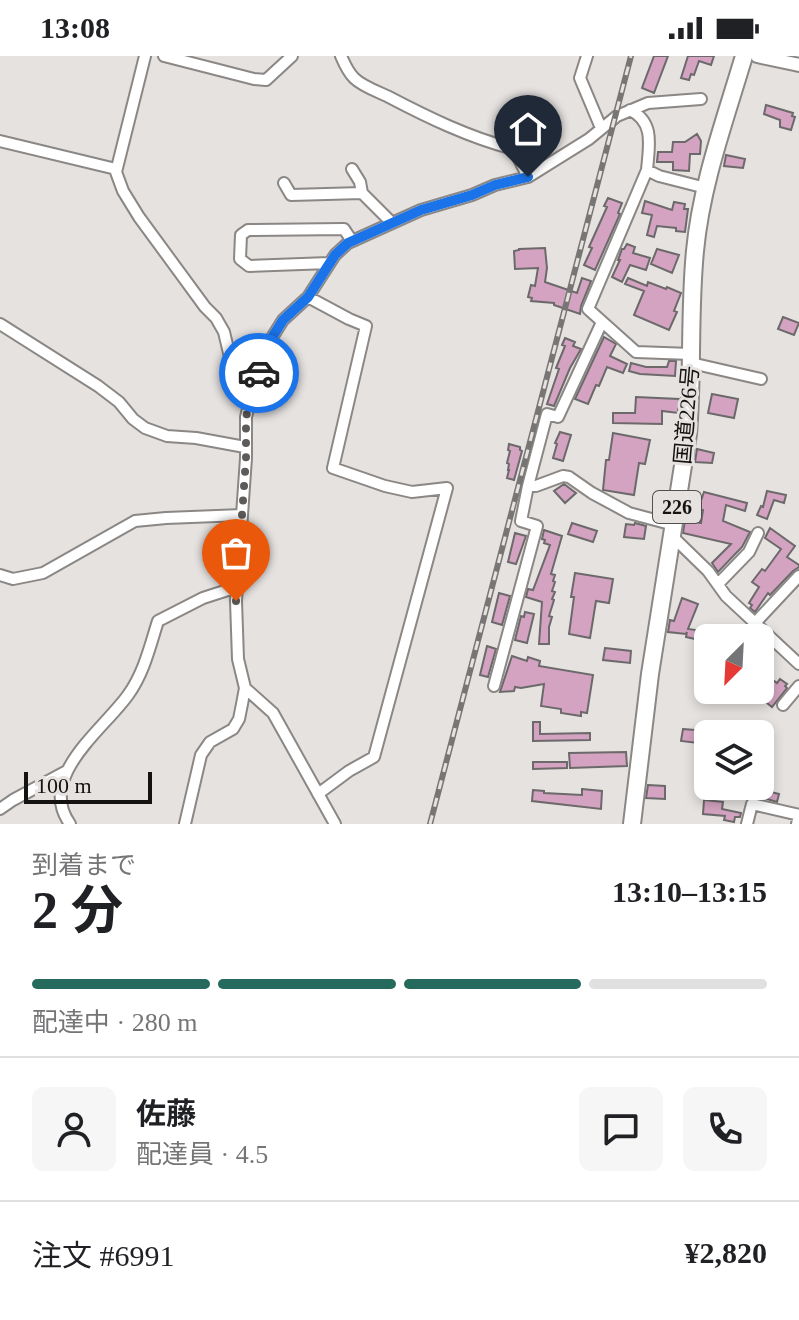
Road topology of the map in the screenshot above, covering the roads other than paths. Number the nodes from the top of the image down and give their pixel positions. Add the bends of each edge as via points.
1 (145, 56) edge
2 (164, 56) edge
3 (292, 56) edge
4 (341, 56) edge
5 (587, 56) edge
6 (744, 56) edge
7 (757, 56) edge
8 (799, 65) edge
9 (701, 99) dead end
10 (630, 110) junction
11 (601, 128) junction
12 (0, 141) edge
13 (116, 169) junction
14 (352, 169) dead end
15 (647, 170) junction
16 (528, 177) junction
17 (284, 183) dead end
18 (706, 188) junction
19 (362, 193) junction
20 (392, 223) junction
21 (352, 241) junction
22 (329, 263) junction
23 (308, 297) junction
24 (602, 322) junction
25 (0, 324) edge
26 (691, 359) junction
27 (761, 379) dead end
28 (252, 393) junction
29 (245, 447) junction
30 (528, 486) junction
31 (242, 515) junction
32 (673, 531) junction
33 (758, 533) dead end
34 (0, 575) edge
35 (799, 576) edge
36 (718, 584) junction
37 (237, 587) junction
38 (755, 623) junction
39 (799, 664) edge
40 (494, 686) dead end
41 (799, 686) edge
42 (245, 688) junction
43 (783, 705) dead end
44 (67, 771) junction
45 (318, 794) junction
46 (0, 809) edge
47 (70, 824) edge
48 (185, 824) edge
49 (335, 824) edge
50 (632, 824) edge
51 (747, 824) edge
52 (797, 824) edge

1 - 13 street
2 - 3 street via 266,80
4 - 16 street via 354,78 406,108 514,149
5 - 11 street via 580,78
6 - 18 highway, 国道226号 / 226
7 - 8 street
9 - 10 street via 648,103
10 - 11 street
10 - 15 street via 646,123
11 - 16 street
12 - 13 street
13 - 28 street via 139,217 216,318 233,370
14 - 19 street
15 - 18 street
15 - 24 street via 588,309
16 - 20 street
17 - 19 street via 291,195
18 - 26 highway, 国道226号 / 226 via 695,250
19 - 20 street
20 - 21 street
21 - 22 street
21 - 22 street via 344,229 248,230 241,235 240,259 249,266
22 - 23 street
23 - 28 street via 273,336
23 - 45 street via 366,326 333,468 412,492 447,488 374,757
24 - 26 street via 636,352
24 - 30 street via 558,417 547,414
25 - 29 street via 98,386 145,428
26 - 27 street
26 - 32 highway, 国道226号 / 226 via 688,434
28 - 29 street
29 - 31 street
30 - 32 street via 569,477 629,513
30 - 40 street via 521,521 537,526
31 - 34 street via 135,521 43,573 13,579
31 - 37 street
32 - 36 street
32 - 50 highway, 国道226号 / 226
33 - 36 street via 749,552
35 - 38 street
36 - 38 street
37 - 42 street via 238,659
37 - 44 street via 158,621 129,694
38 - 39 street
41 - 43 street
42 - 45 street via 273,713
42 - 48 street via 237,724 201,755
44 - 46 street
44 - 47 street via 60,806
45 - 49 street
51 - 52 street via 752,804 799,815

